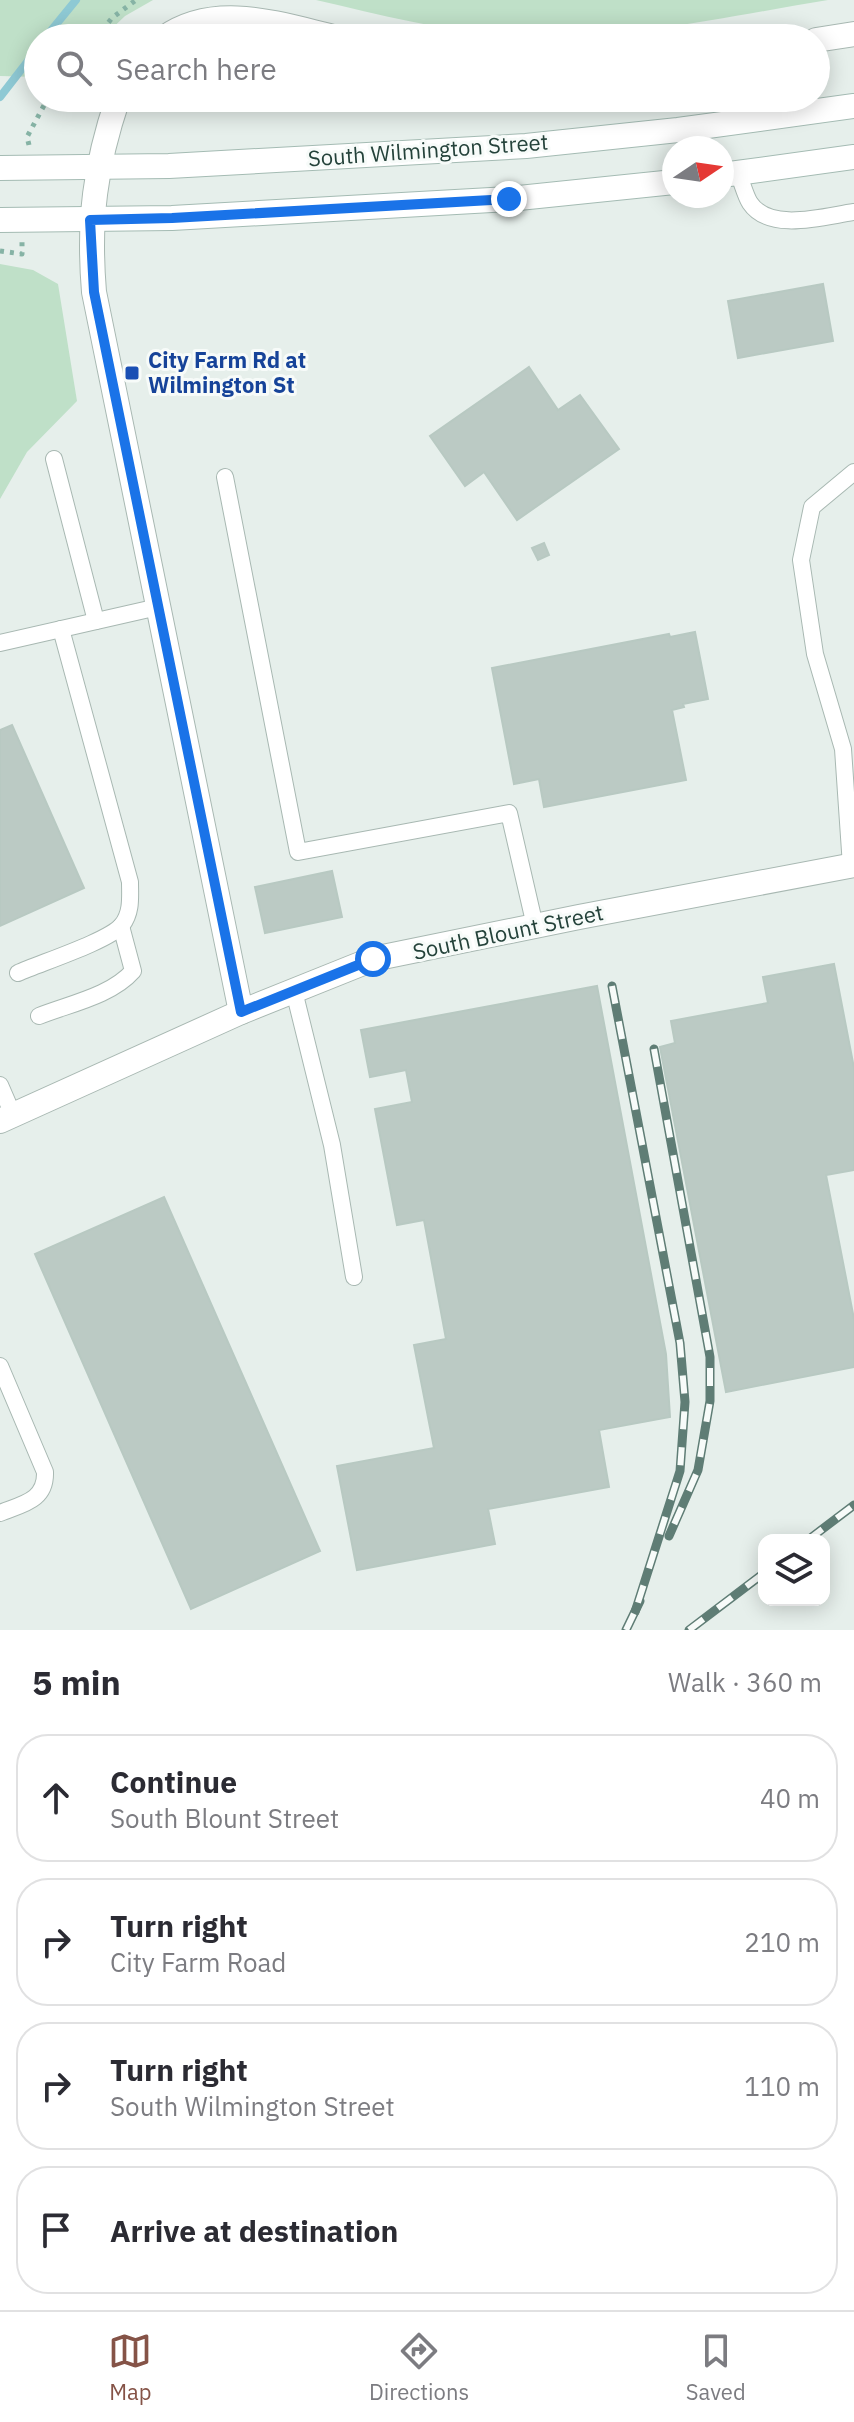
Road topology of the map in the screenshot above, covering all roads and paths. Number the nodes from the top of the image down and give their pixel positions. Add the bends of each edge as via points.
1 (136, 0) edge
2 (107, 24) edge
3 (192, 24) edge
4 (274, 24) edge
5 (854, 34) edge
6 (830, 38) edge
7 (854, 106) edge
8 (830, 109) edge
9 (40, 112) edge
10 (114, 112) edge
11 (810, 112) edge
12 (31, 149) dead end
13 (854, 157) edge
14 (0, 168) edge
15 (97, 168) junction
16 (734, 173) edge
17 (734, 180) edge
18 (662, 183) edge
19 (854, 212) edge
20 (0, 220) edge
21 (90, 220) junction
22 (0, 251) edge
23 (22, 254) dead end
24 (54, 459) dead end
25 (854, 472) edge
26 (225, 477) dead end
27 (158, 607) junction
28 (96, 621) junction
29 (61, 629) junction
30 (0, 643) edge
31 (849, 755) edge
32 (853, 866) edge
33 (121, 926) junction
34 (535, 926) junction
35 (18, 973) dead end
36 (294, 991) junction
37 (241, 1012) junction
38 (39, 1016) dead end
39 (0, 1085) edge
40 (7, 1118) edge
41 (354, 1277) dead end
42 (0, 1366) edge
43 (0, 1513) edge

1 - 2 path
3 - 4 street via 231,18
5 - 6 street
7 - 8 street, South Wilmington Street
9 - 12 path via 27,137
10 - 15 street
11 - 15 street, South Wilmington Street via 526,146
13 - 16 street
14 - 15 street, South Wilmington Street
15 - 21 street
17 - 19 lane via 751,205 769,218 790,221
18 - 21 street via 509,199
20 - 21 street
21 - 27 street via 94,292
22 - 23 path
24 - 28 lane
25 - 31 lane via 812,507 801,560 815,654
26 - 34 lane via 298,852 509,813
27 - 28 lane
27 - 37 street
28 - 29 lane
29 - 30 lane
29 - 33 lane via 130,882 130,909
31 - 32 lane
32 - 34 street, South Blount Street
33 - 35 lane
33 - 38 lane via 133,971 114,986
34 - 36 street, South Blount Street via 373,959
36 - 37 street, South Blount Street
36 - 41 lane via 332,1145
37 - 40 street, South Blount Street
39 - 40 lane
42 - 43 lane via 46,1481 36,1499

